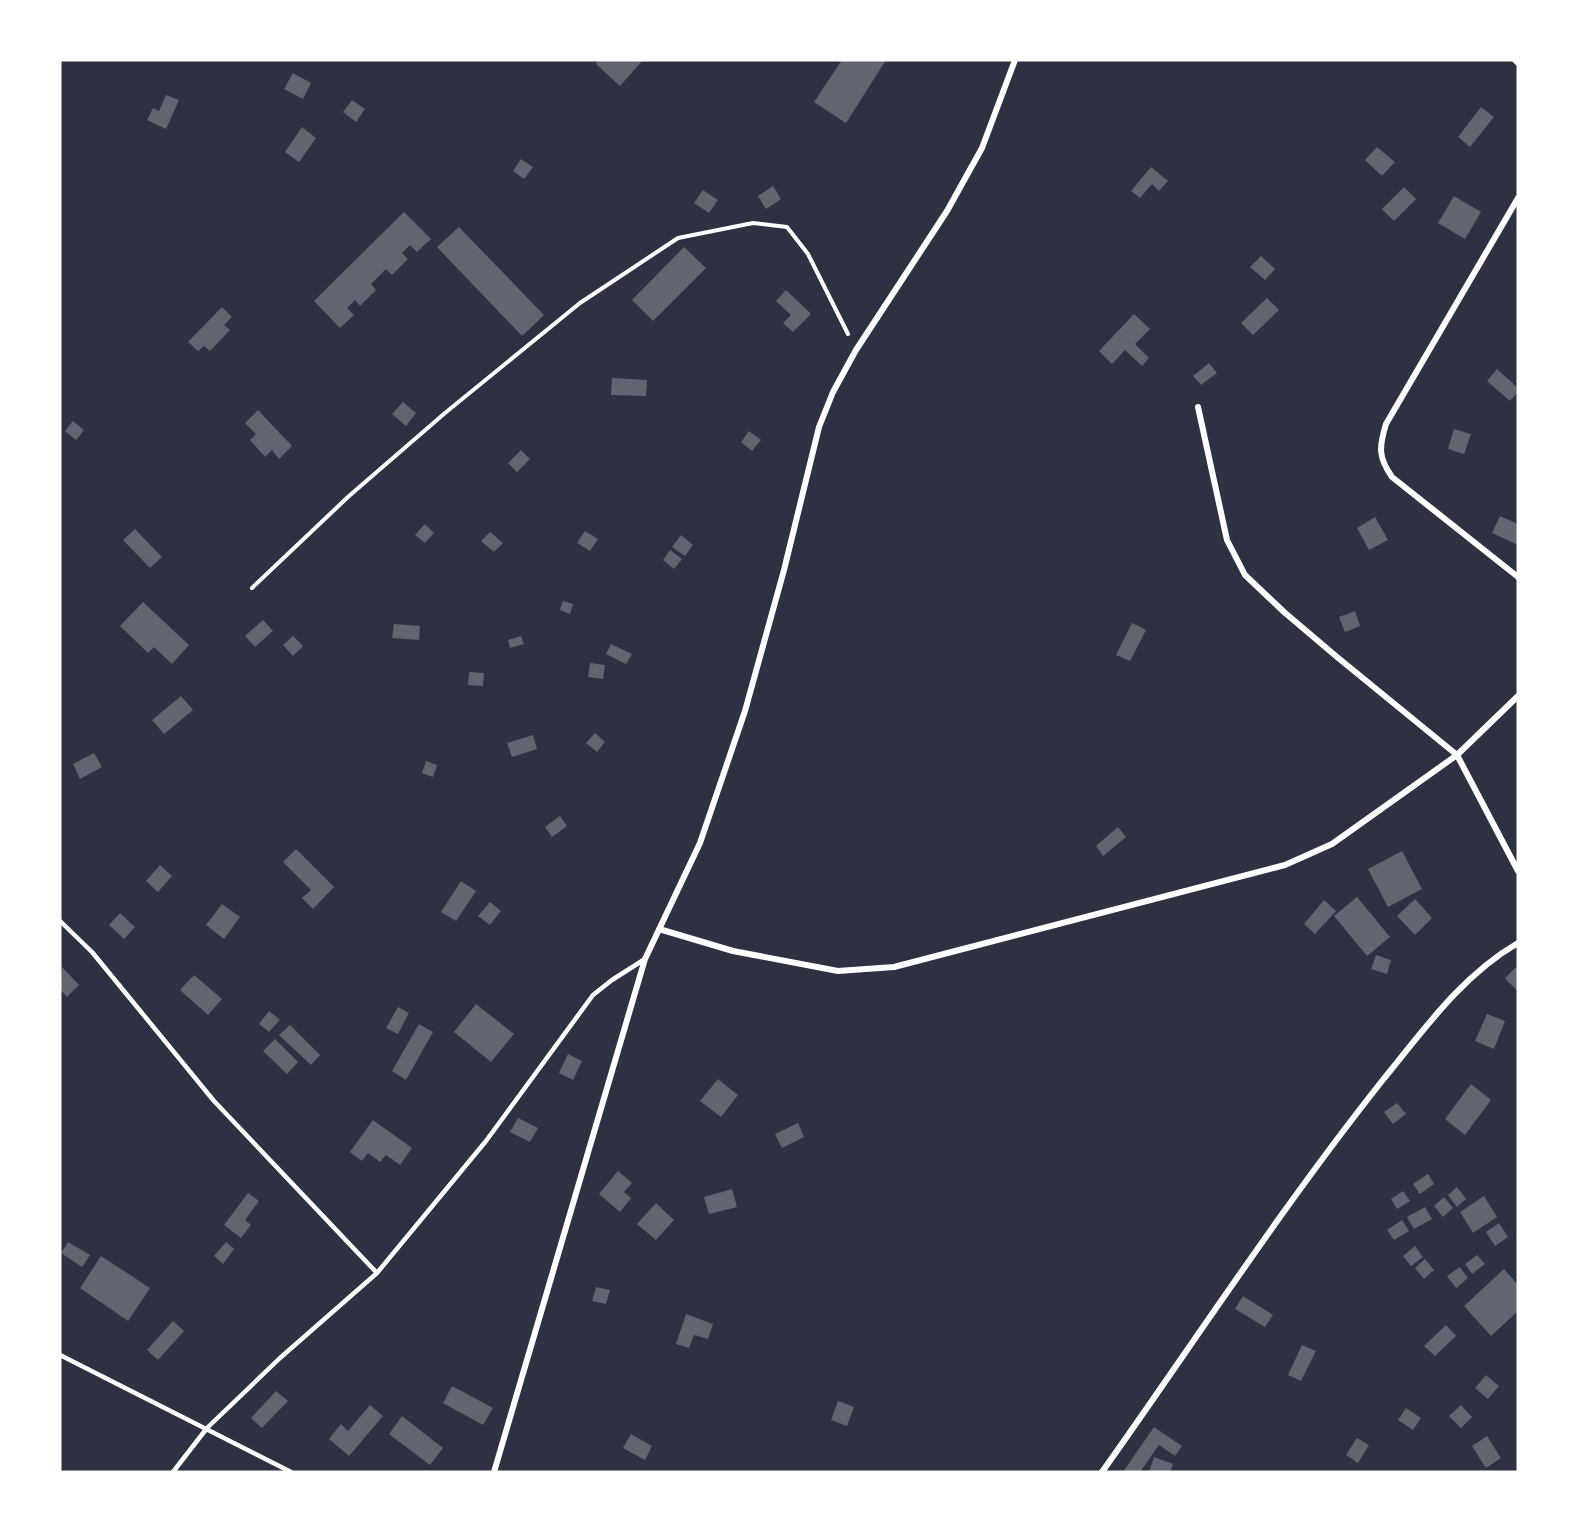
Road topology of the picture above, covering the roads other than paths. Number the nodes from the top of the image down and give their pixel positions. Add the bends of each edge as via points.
1 (1015, 60) edge
2 (1518, 198) edge
3 (1198, 407) dead end
4 (1518, 577) edge
5 (1518, 696) edge
6 (1457, 754) junction
7 (1518, 871) edge
8 (60, 921) edge
9 (659, 929) junction
10 (1518, 943) edge
11 (645, 959) junction
12 (377, 1273) junction
13 (60, 1355) edge
14 (207, 1428) junction
15 (173, 1472) edge
16 (291, 1472) edge
17 (494, 1472) edge
18 (1102, 1472) edge

1 - 9 street via 982,148 941,221 833,392 819,427 745,711 700,843
2 - 4 street via 1386,424 1380,443 1382,462 1392,477
3 - 6 street via 1227,540 1245,575 1337,657
5 - 6 street
6 - 7 street
6 - 9 street via 1332,844 1285,865 894,967 838,971 733,951
8 - 12 lane via 92,952 214,1101
9 - 11 street
10 - 18 street via 1479,970 1445,1004 1341,1133
11 - 12 lane via 593,995 486,1141
11 - 17 street
12 - 14 lane
13 - 14 lane
14 - 15 lane
14 - 16 lane

